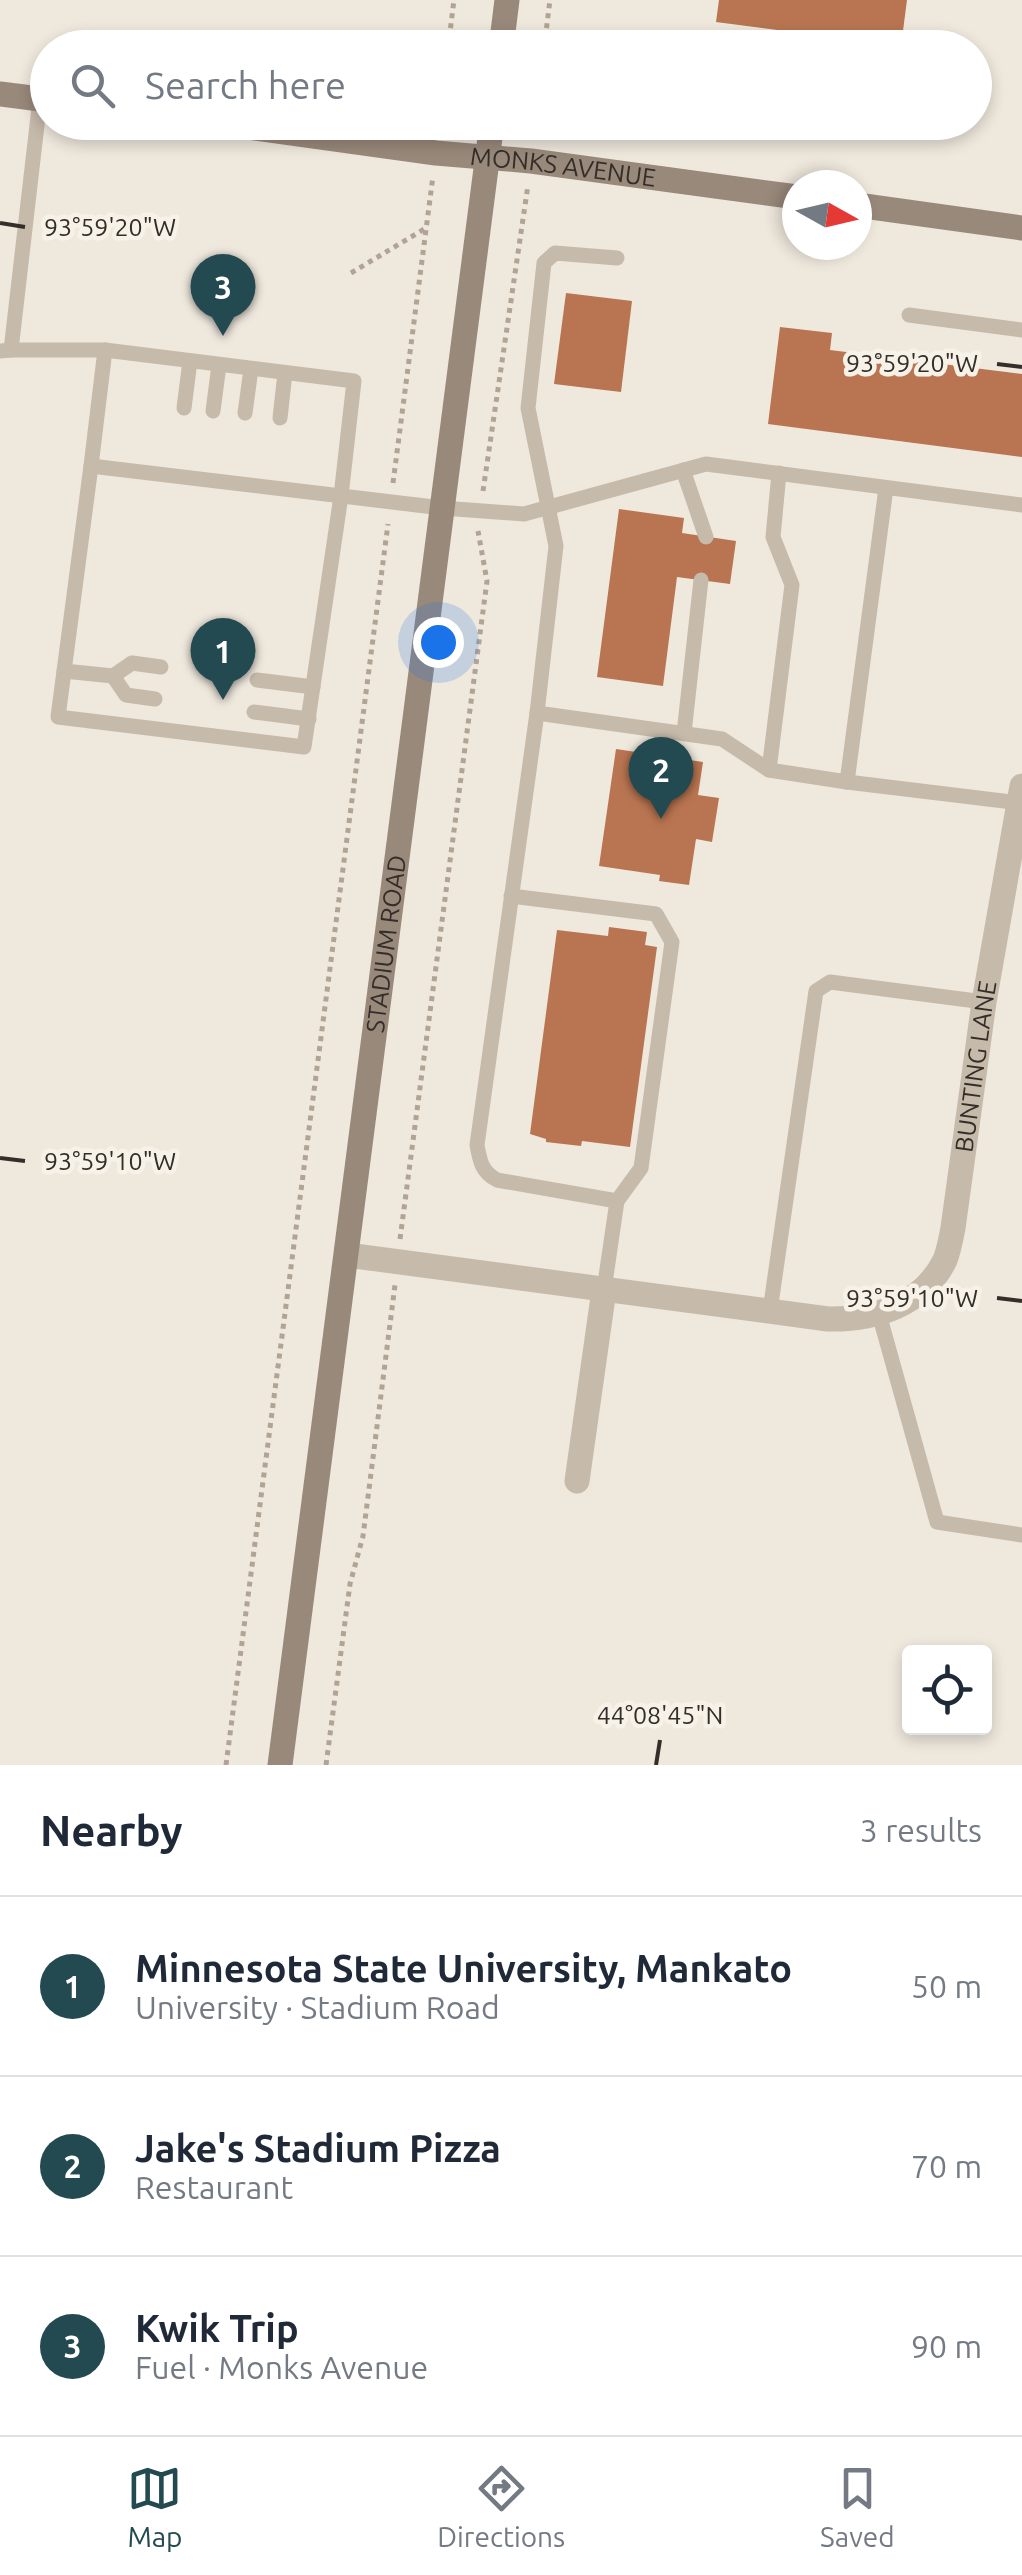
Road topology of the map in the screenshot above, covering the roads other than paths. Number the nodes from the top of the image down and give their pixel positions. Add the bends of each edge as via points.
1 (507, 0) edge
2 (504, 30) edge
3 (0, 94) edge
4 (30, 98) edge
5 (38, 140) edge
6 (342, 140) edge
7 (490, 140) edge
8 (488, 158) junction
9 (782, 195) edge
10 (872, 207) edge
11 (1022, 228) edge
12 (616, 258) dead end
13 (909, 315) dead end
14 (1022, 330) edge
15 (105, 350) junction
16 (6, 351) edge
17 (190, 361) junction
18 (219, 364) junction
19 (251, 368) junction
20 (285, 373) junction
21 (184, 408) dead end
22 (214, 412) dead end
23 (245, 413) dead end
24 (280, 418) dead end
25 (177, 457) dead end
26 (207, 462) dead end
27 (239, 464) dead end
28 (91, 466) junction
29 (274, 468) dead end
30 (683, 470) junction
31 (779, 473) junction
32 (174, 476) junction
33 (205, 480) junction
34 (236, 483) junction
35 (272, 488) junction
36 (886, 488) junction
37 (341, 496) junction
38 (1022, 505) edge
39 (550, 506) junction
40 (442, 508) junction
41 (706, 536) dead end
42 (701, 580) dead end
43 (161, 668) dead end
44 (64, 670) junction
45 (113, 676) junction
46 (257, 680) dead end
47 (313, 688) junction
48 (155, 699) dead end
49 (254, 712) dead end
50 (537, 714) junction
51 (309, 720) junction
52 (684, 734) junction
53 (769, 770) junction
54 (847, 782) junction
55 (1021, 794) edge
56 (511, 896) junction
57 (984, 1002) junction
58 (617, 1201) junction
59 (346, 1255) junction
60 (604, 1290) junction
61 (770, 1311) junction
62 (879, 1314) junction
63 (577, 1481) dead end
64 (1022, 1535) edge
65 (280, 1765) edge

1 - 2 street
3 - 4 street
5 - 16 lane
6 - 8 street, MONKS AVENUE
7 - 8 street, STADIUM ROAD
8 - 9 street, MONKS AVENUE
8 - 40 street, STADIUM ROAD
10 - 11 street
12 - 39 lane via 555,252 544,263 528,408
13 - 14 lane
15 - 16 lane
15 - 17 lane
15 - 28 lane
17 - 18 lane
17 - 21 lane
18 - 19 lane
18 - 22 lane
19 - 20 lane
19 - 23 lane
20 - 24 lane
20 - 37 lane via 354,382
25 - 32 lane
26 - 33 lane
27 - 34 lane
28 - 32 lane
28 - 44 lane
29 - 35 lane
30 - 31 lane via 706,464
30 - 39 lane
30 - 41 lane
31 - 36 lane
31 - 53 lane via 772,537 792,585
32 - 33 lane
33 - 34 lane
34 - 35 lane
35 - 37 lane
36 - 38 lane
36 - 54 lane
37 - 40 lane
37 - 47 lane
39 - 40 lane via 524,514
39 - 50 lane via 556,546
40 - 59 street, STADIUM ROAD
42 - 52 lane
43 - 45 lane via 132,663
44 - 45 lane
44 - 51 lane via 58,717 304,748
45 - 48 lane via 126,695
46 - 47 lane
47 - 51 lane
49 - 51 lane
50 - 52 lane
50 - 56 lane
52 - 53 lane via 722,739
53 - 54 lane
54 - 55 lane
55 - 57 street, BUNTING LANE
56 - 58 lane via 479,1159 497,1180
56 - 58 lane via 656,914 672,942 641,1168
57 - 61 lane via 830,982 816,991
57 - 62 street, BUNTING LANE via 945,1258 929,1283
58 - 60 lane
59 - 60 street, BUNTING LANE
59 - 65 street, STADIUM ROAD
60 - 61 street, BUNTING LANE
60 - 63 street
61 - 62 street, BUNTING LANE via 828,1319
62 - 64 lane via 937,1522

